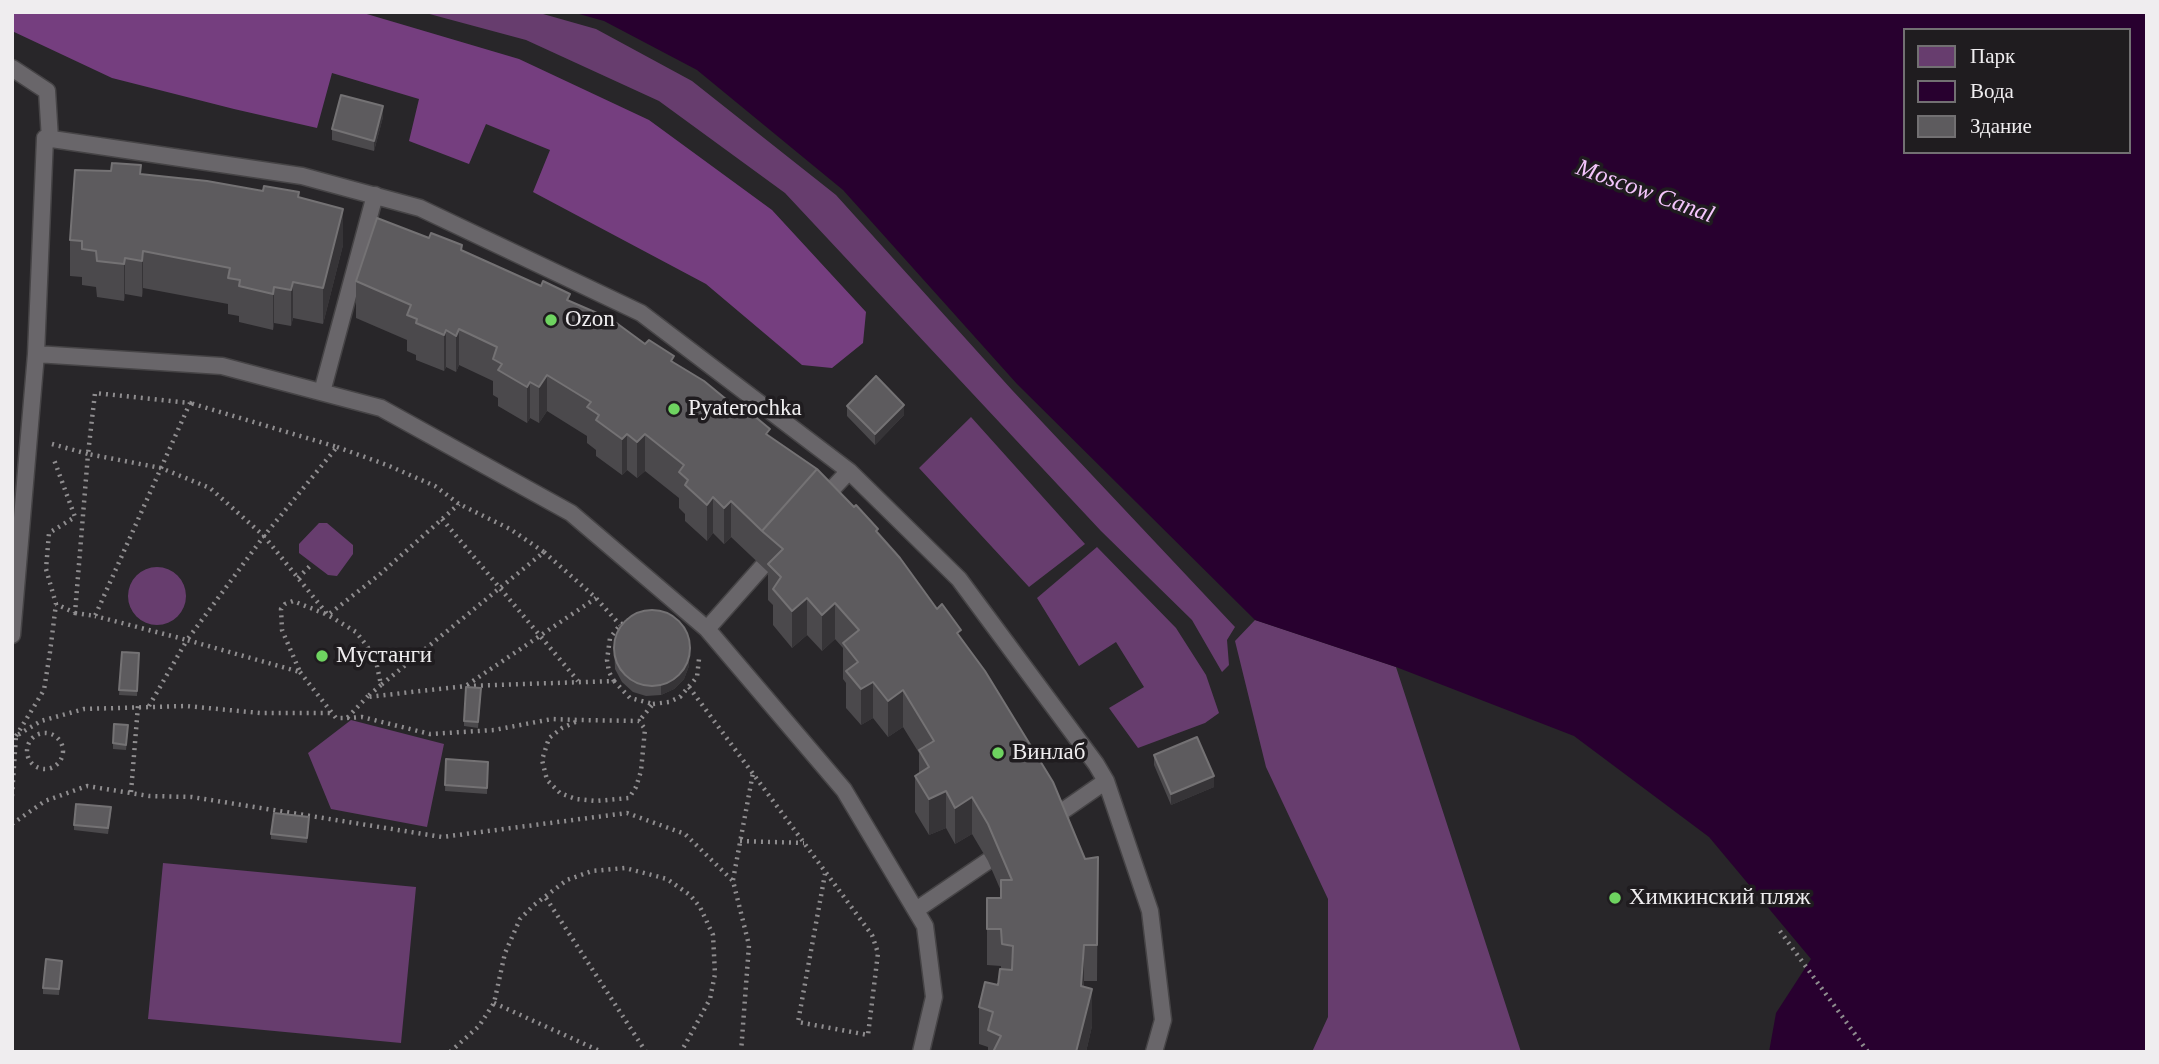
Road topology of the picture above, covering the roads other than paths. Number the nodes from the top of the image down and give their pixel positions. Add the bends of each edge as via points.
1 (12, 68) edge
2 (50, 139) junction
3 (374, 195) junction
4 (36, 354) junction
5 (322, 392) junction
6 (849, 471) junction
7 (817, 506) edge
8 (762, 567) edge
9 (706, 629) junction
10 (12, 635) edge
11 (1106, 781) junction
12 (1054, 817) edge
13 (988, 861) edge
14 (916, 910) junction
15 (921, 1052) edge
16 (1154, 1052) edge

1 - 2 lane via 47,91
2 - 3 lane via 302,176
2 - 4 lane via 45,138 44,148
3 - 5 lane
3 - 6 lane via 420,208 641,313
4 - 5 lane via 222,366
4 - 10 lane
5 - 9 lane via 381,408 571,513
6 - 7 lane
6 - 11 lane via 960,579
8 - 9 lane
9 - 14 lane via 844,790
11 - 12 lane
11 - 16 lane via 1150,911 1163,1020
13 - 14 lane
14 - 15 lane via 925,926 934,997

